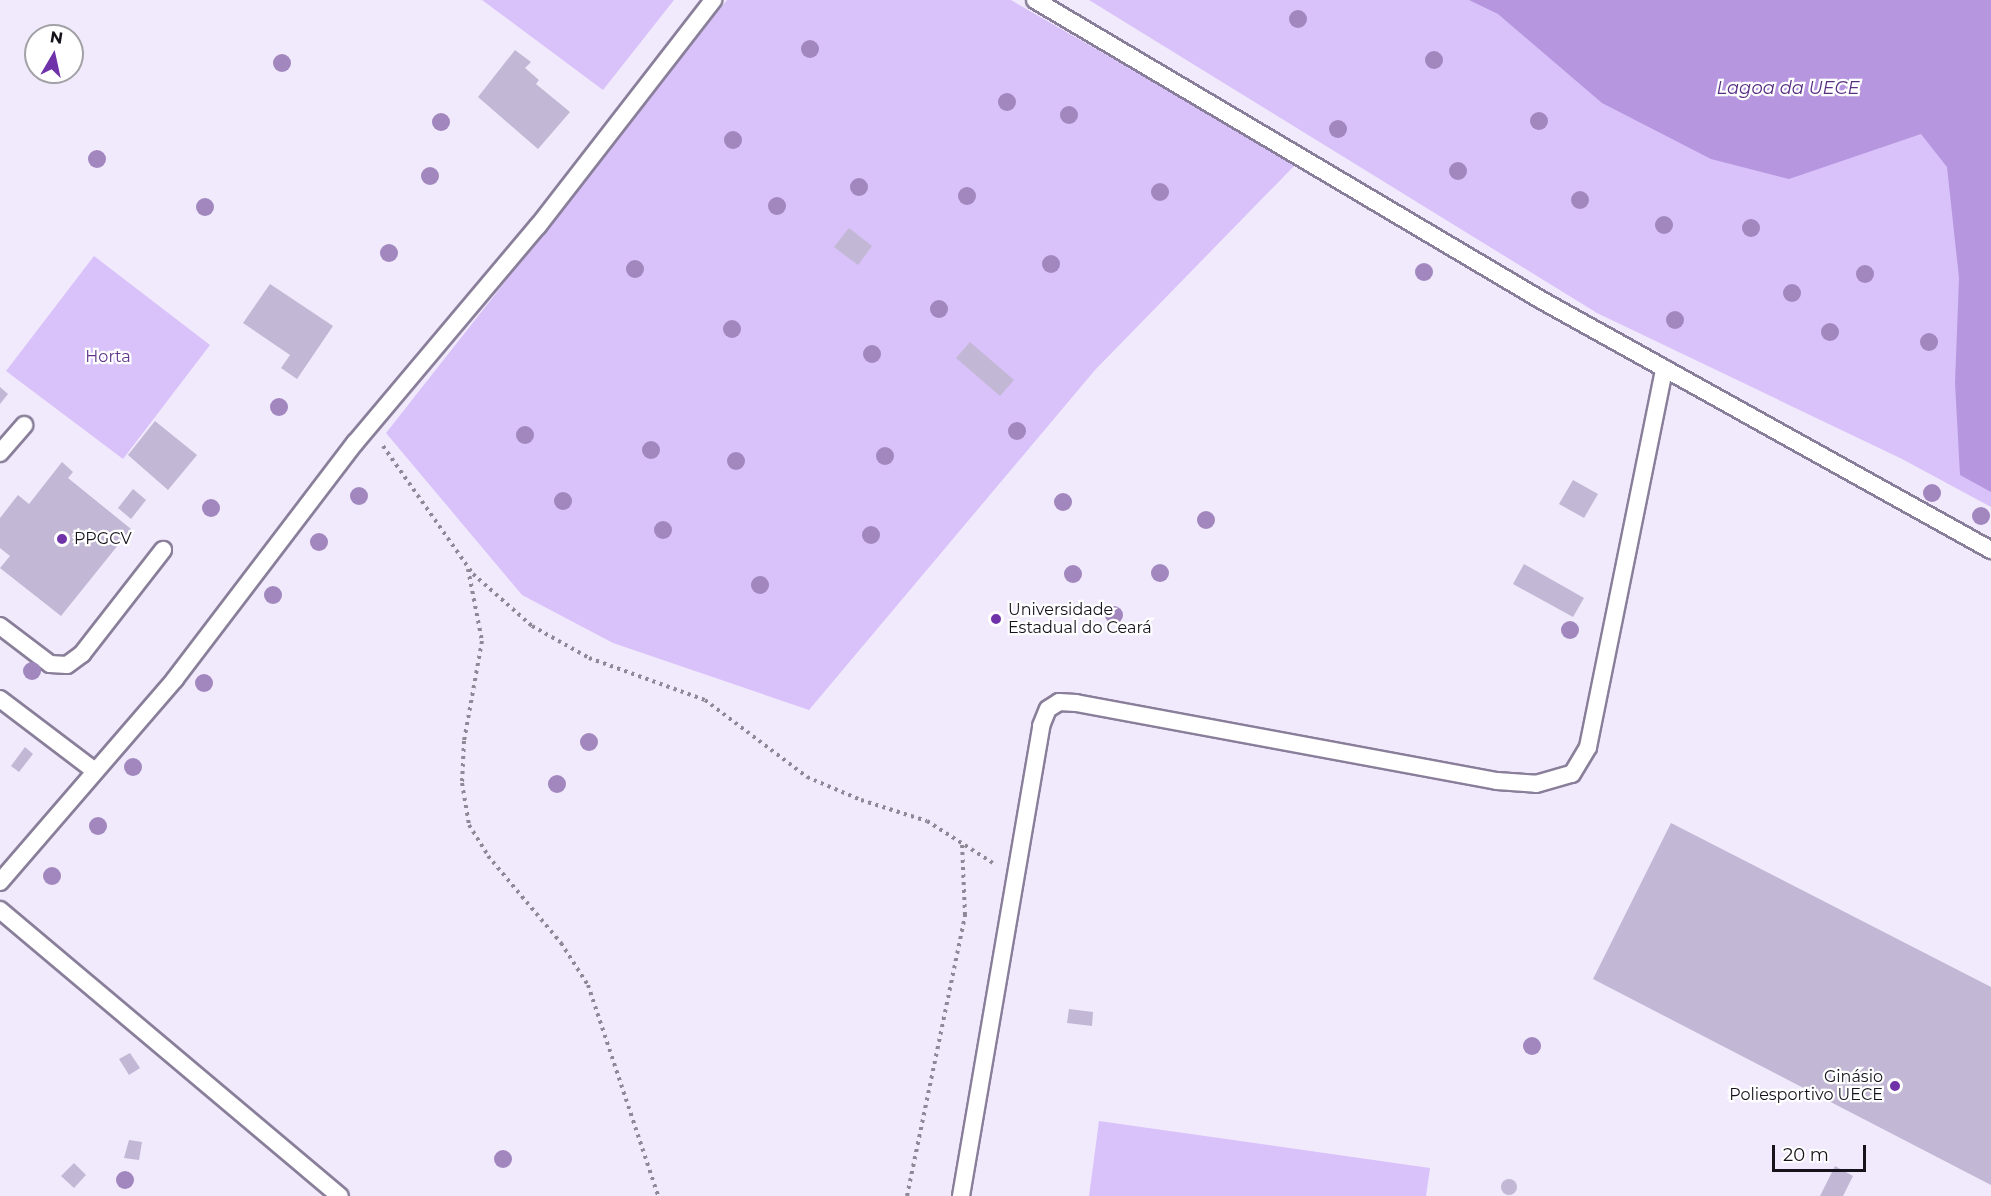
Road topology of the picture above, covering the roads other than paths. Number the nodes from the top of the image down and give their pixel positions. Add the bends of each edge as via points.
1 (713, 0) edge
2 (1035, 0) edge
3 (1664, 369) junction
4 (24, 425) dead end
5 (0, 453) edge
6 (163, 550) dead end
7 (1991, 550) edge
8 (0, 626) edge
9 (0, 699) edge
10 (95, 771) junction
11 (0, 882) edge
12 (0, 910) edge
13 (340, 1196) edge
14 (961, 1196) edge

1 - 10 lane via 538,226 369,426 175,679
2 - 3 lane
3 - 7 lane
3 - 14 lane via 1588,747 1572,774 1536,784 1497,781 1059,702 1048,709 1041,726
4 - 5 lane
6 - 8 lane via 82,654 67,665 50,664
9 - 10 lane
10 - 11 lane
12 - 13 lane

